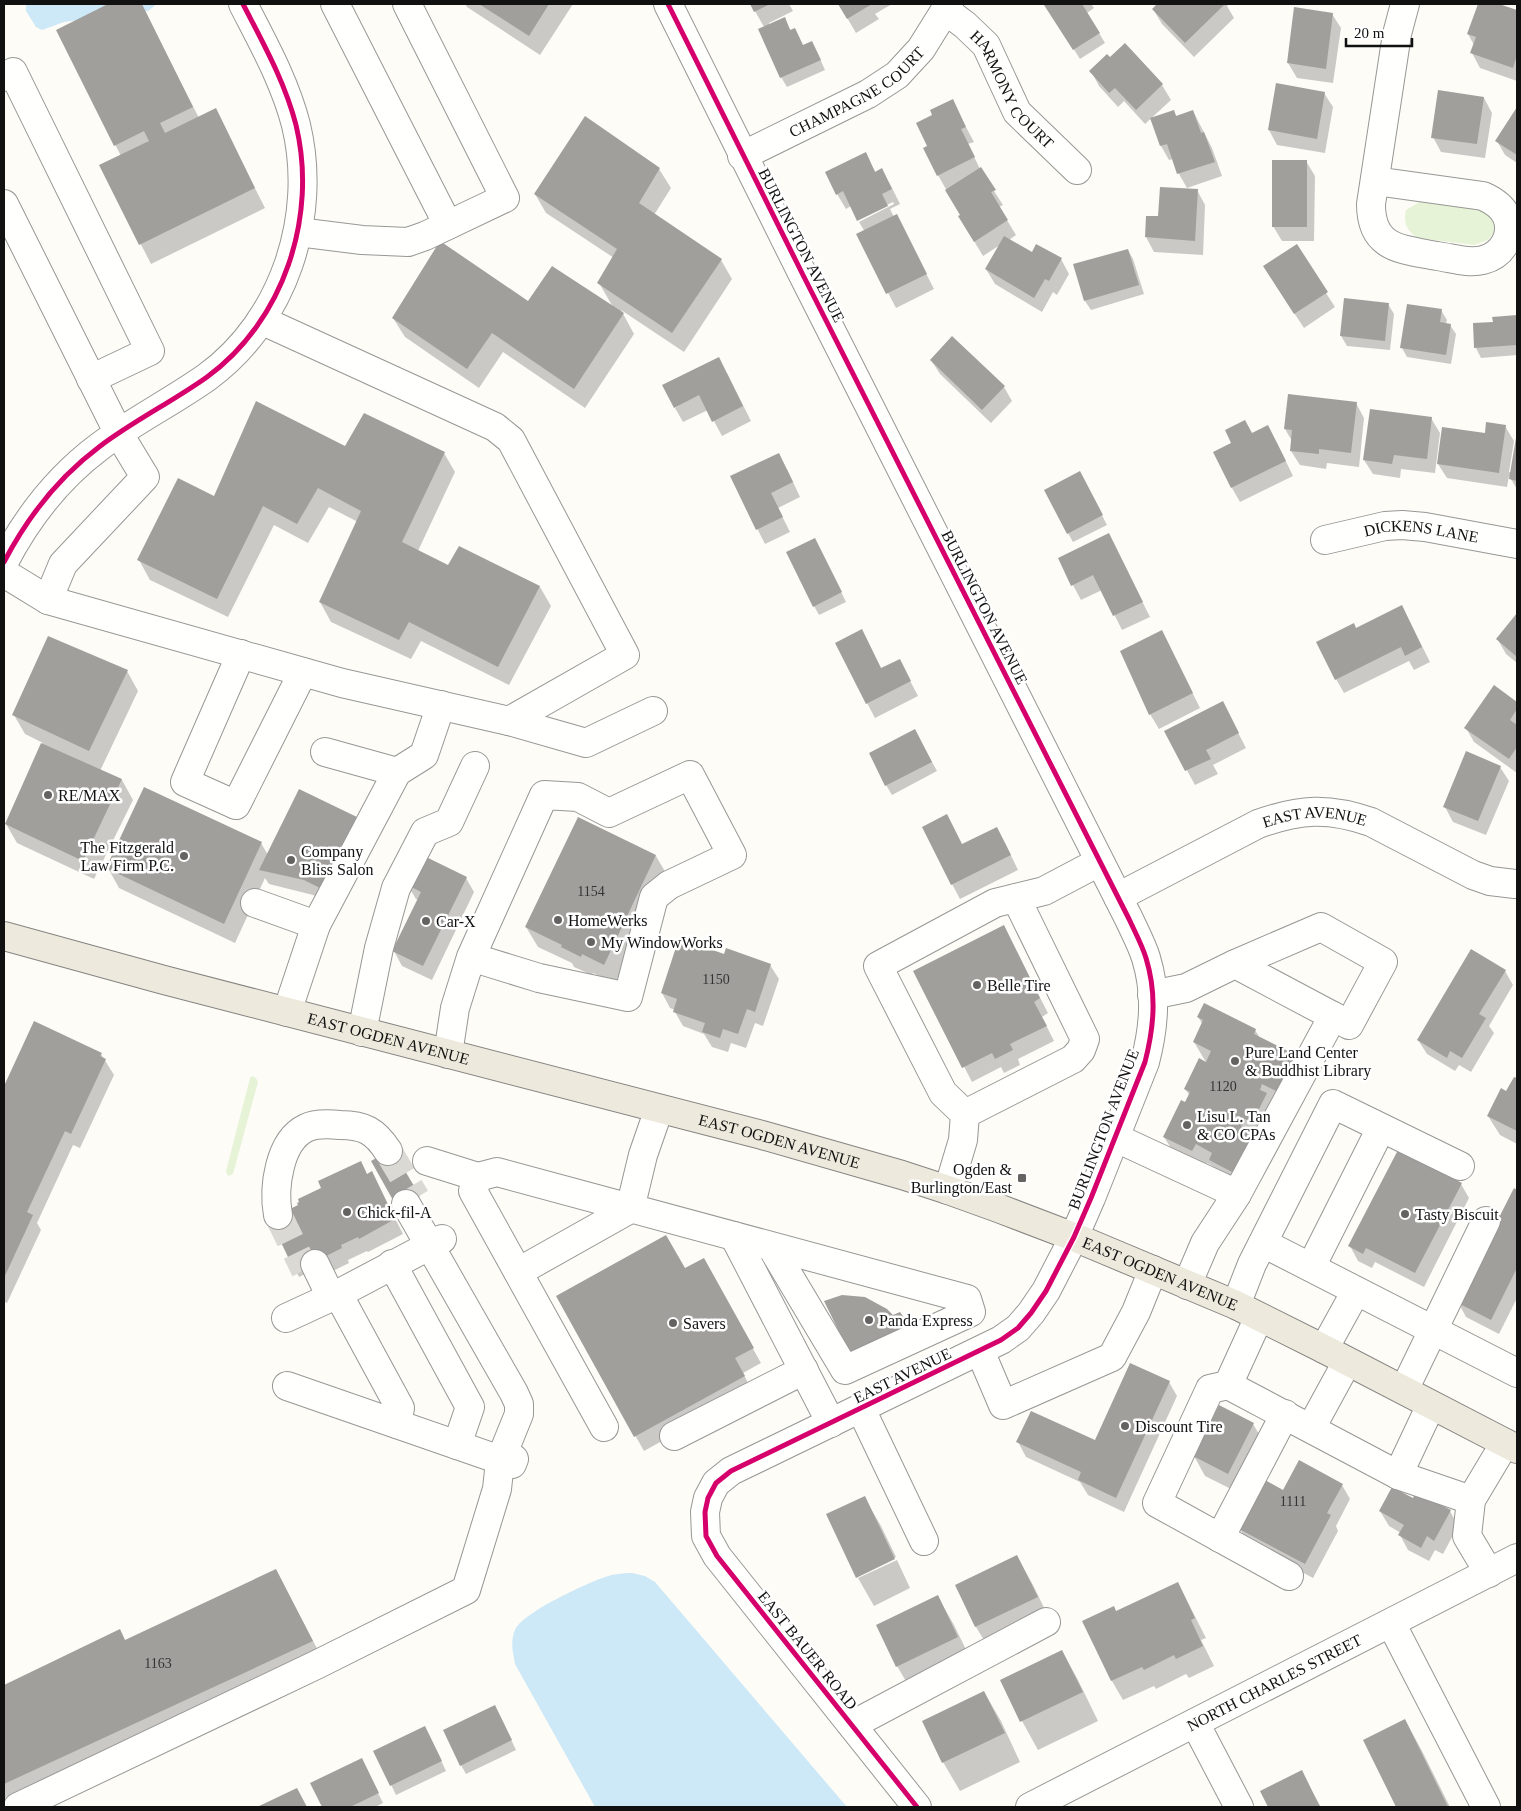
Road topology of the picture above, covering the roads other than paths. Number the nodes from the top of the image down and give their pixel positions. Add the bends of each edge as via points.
1 (335, 4) edge
2 (407, 4) edge
3 (668, 4) edge
4 (1406, 4) edge
5 (249, 6) edge
6 (947, 7) edge
7 (4, 77) edge
8 (742, 156) junction
9 (1077, 170) dead end
10 (1375, 181) junction
11 (4, 204) edge
12 (448, 225) junction
13 (298, 232) junction
14 (261, 320) junction
15 (91, 379) junction
16 (119, 434) junction
17 (1325, 540) dead end
18 (1517, 544) edge
19 (4, 562) edge
20 (4, 573) edge
21 (48, 600) junction
22 (241, 654) junction
23 (304, 672) junction
24 (441, 705) junction
25 (653, 711) dead end
26 (509, 721) junction
27 (325, 752) dead end
28 (475, 766) dead end
29 (397, 772) junction
30 (1099, 862) junction
31 (1517, 881) edge
32 (1118, 897) junction
33 (1016, 898) junction
34 (255, 903) dead end
35 (316, 925) junction
36 (4, 936) edge
37 (471, 956) junction
38 (1235, 964) junction
39 (1152, 995) junction
40 (287, 1012) junction
41 (1333, 1016) junction
42 (362, 1032) junction
43 (448, 1054) junction
44 (659, 1109) junction
45 (965, 1114) junction
46 (1380, 1128) junction
47 (1114, 1137) junction
48 (384, 1154) tunnel mouth
49 (427, 1161) dead end
50 (1460, 1166) dead end
51 (478, 1177) junction
52 (948, 1190) junction
53 (1237, 1194) junction
54 (411, 1201) tunnel mouth
55 (630, 1209) junction
56 (283, 1212) tunnel mouth
57 (1486, 1221) dead end
58 (734, 1236) junction
59 (1074, 1237) junction
60 (436, 1242) junction
61 (1262, 1243) junction
62 (771, 1246) junction
63 (392, 1264) junction
64 (310, 1267) tunnel mouth
65 (1311, 1267) junction
66 (1153, 1270) junction
67 (518, 1272) junction
68 (1186, 1285) junction
69 (1356, 1291) junction
70 (330, 1298) junction
71 (1247, 1311) junction
72 (286, 1318) dead end
73 (1434, 1330) junction
74 (1324, 1349) junction
75 (980, 1351) junction
76 (1347, 1362) junction
77 (804, 1370) junction
78 (1517, 1373) edge
79 (1228, 1385) junction
80 (287, 1386) dead end
81 (1404, 1390) junction
82 (1431, 1405) junction
83 (861, 1409) junction
84 (1285, 1414) junction
85 (831, 1422) junction
86 (397, 1424) junction
87 (604, 1427) dead end
88 (1311, 1428) junction
89 (674, 1436) dead end
90 (456, 1445) junction
91 (1511, 1446) edge
92 (506, 1463) junction
93 (1398, 1475) junction
94 (708, 1498) joint
95 (1471, 1500) junction
96 (1220, 1538) junction
97 (924, 1541) dead end
98 (1517, 1558) edge
99 (1489, 1572) junction
100 (1289, 1576) dead end
101 (1046, 1622) dead end
102 (1391, 1623) junction
103 (1195, 1723) junction
104 (852, 1725) junction
105 (18, 1807) edge
106 (917, 1807) edge
107 (1030, 1807) edge
108 (1239, 1807) edge
109 (1486, 1807) edge

1 - 12 street
2 - 12 street via 505,198
3 - 8 street, BURLINGTON AVENUE
4 - 10 street via 1397,34
5 - 13 street via 296,125 302,198
6 - 8 street, CHAMPAGNE COURT via 921,49 897,75 868,94
6 - 9 street, HARMONY COURT via 986,45 1017,112
7 - 15 street via 13,72 150,350
8 - 30 street, BURLINGTON AVENUE
10 - 10 street via 1372,224 1386,242 1398,249 1482,261 1492,257 1509,235 1506,215 1496,203 1483,196
11 - 15 street
12 - 13 street via 408,242
13 - 14 street via 290,261
14 - 16 street via 235,352 207,376
14 - 26 street via 495,427 511,440 625,655
15 - 16 street
16 - 19 street via 98,447 35,511
16 - 21 street via 145,477 63,564
17 - 18 street, DICKENS LANE via 1402,525
20 - 21 street
21 - 22 street
22 - 23 street
22 - 23 street via 185,782 236,805
23 - 24 street
24 - 26 street
24 - 29 street via 424,755
25 - 26 street via 586,744
27 - 29 street
28 - 42 street via 449,822 425,832 396,888 379,948
29 - 35 street
30 - 32 street, BURLINGTON AVENUE
30 - 33 street via 1044,891
31 - 32 street, EAST AVENUE via 1490,881 1473,876 1371,822 1346,814 1309,811 1258,824
32 - 39 street, BURLINGTON AVENUE via 1146,957
33 - 45 street via 1085,1039 1073,1059
33 - 45 street via 995,904 878,966 943,1093
34 - 35 street
35 - 40 street
36 - 40 main road, EAST OGDEN AVENUE
37 - 37 street via 544,795 578,797 609,813 690,775 732,854 670,885 654,897 628,997 539,978
37 - 43 street via 455,1008
38 - 39 street via 1186,988
38 - 41 street
38 - 41 street via 1321,927 1383,962 1349,1025
39 - 47 street, BURLINGTON AVENUE via 1152,1033 1145,1062
40 - 42 main road, EAST OGDEN AVENUE
41 - 53 street
42 - 43 main road, EAST OGDEN AVENUE
43 - 44 main road, EAST OGDEN AVENUE
44 - 52 main road, EAST OGDEN AVENUE via 762,1135
44 - 55 street
45 - 52 street via 963,1140
46 - 50 street
46 - 61 street via 1333,1104
46 - 65 street
47 - 53 street
47 - 59 street, BURLINGTON AVENUE
48 - 56 street via 379,1137 365,1128 326,1124 307,1127 288,1144 281,1163 275,1194
49 - 51 street
51 - 55 street via 497,1172
51 - 67 street via 473,1191
52 - 59 main road, EAST OGDEN AVENUE
53 - 68 street via 1205,1243
54 - 60 street
55 - 58 street
55 - 67 street
57 - 73 street
58 - 62 street
58 - 77 street
59 - 66 main road, EAST OGDEN AVENUE
59 - 75 street, EAST AVENUE via 1031,1313 1018,1328
60 - 63 street
60 - 92 street via 519,1404
61 - 65 street
61 - 71 street
62 - 62 street via 967,1299 971,1312 845,1370
63 - 70 street
63 - 90 street via 470,1407
64 - 70 street
65 - 69 street
66 - 68 main road, EAST OGDEN AVENUE
66 - 75 street via 1136,1312 1112,1357 1003,1405
67 - 87 street
68 - 71 main road, EAST OGDEN AVENUE
69 - 73 street
69 - 74 street
70 - 72 street
70 - 86 street via 400,1408
71 - 74 main road, EAST OGDEN AVENUE
71 - 79 street
73 - 78 street
73 - 81 street
74 - 76 main road, EAST OGDEN AVENUE
75 - 83 street, EAST AVENUE
76 - 81 main road, EAST OGDEN AVENUE
76 - 88 street
77 - 85 street
77 - 89 street
79 - 84 street
79 - 96 street via 1210,1389 1157,1504
80 - 86 street
81 - 82 main road, EAST OGDEN AVENUE
82 - 91 main road, EAST OGDEN AVENUE
82 - 93 street
83 - 85 street, EAST AVENUE
83 - 97 street
84 - 88 street
84 - 96 street
85 - 94 street, EAST AVENUE via 731,1471 716,1483
86 - 90 street
88 - 93 street
90 - 92 street
91 - 95 street
92 - 105 street via 466,1590
93 - 95 street
94 - 104 street, EAST BAUER ROAD via 706,1536 717,1556
95 - 99 street via 1466,1536
96 - 100 street
98 - 99 street, NORTH CHARLES STREET
99 - 102 street, NORTH CHARLES STREET
101 - 104 street
102 - 103 street, NORTH CHARLES STREET
102 - 109 street
103 - 107 street, NORTH CHARLES STREET
103 - 108 street
104 - 106 street, EAST BAUER ROAD

